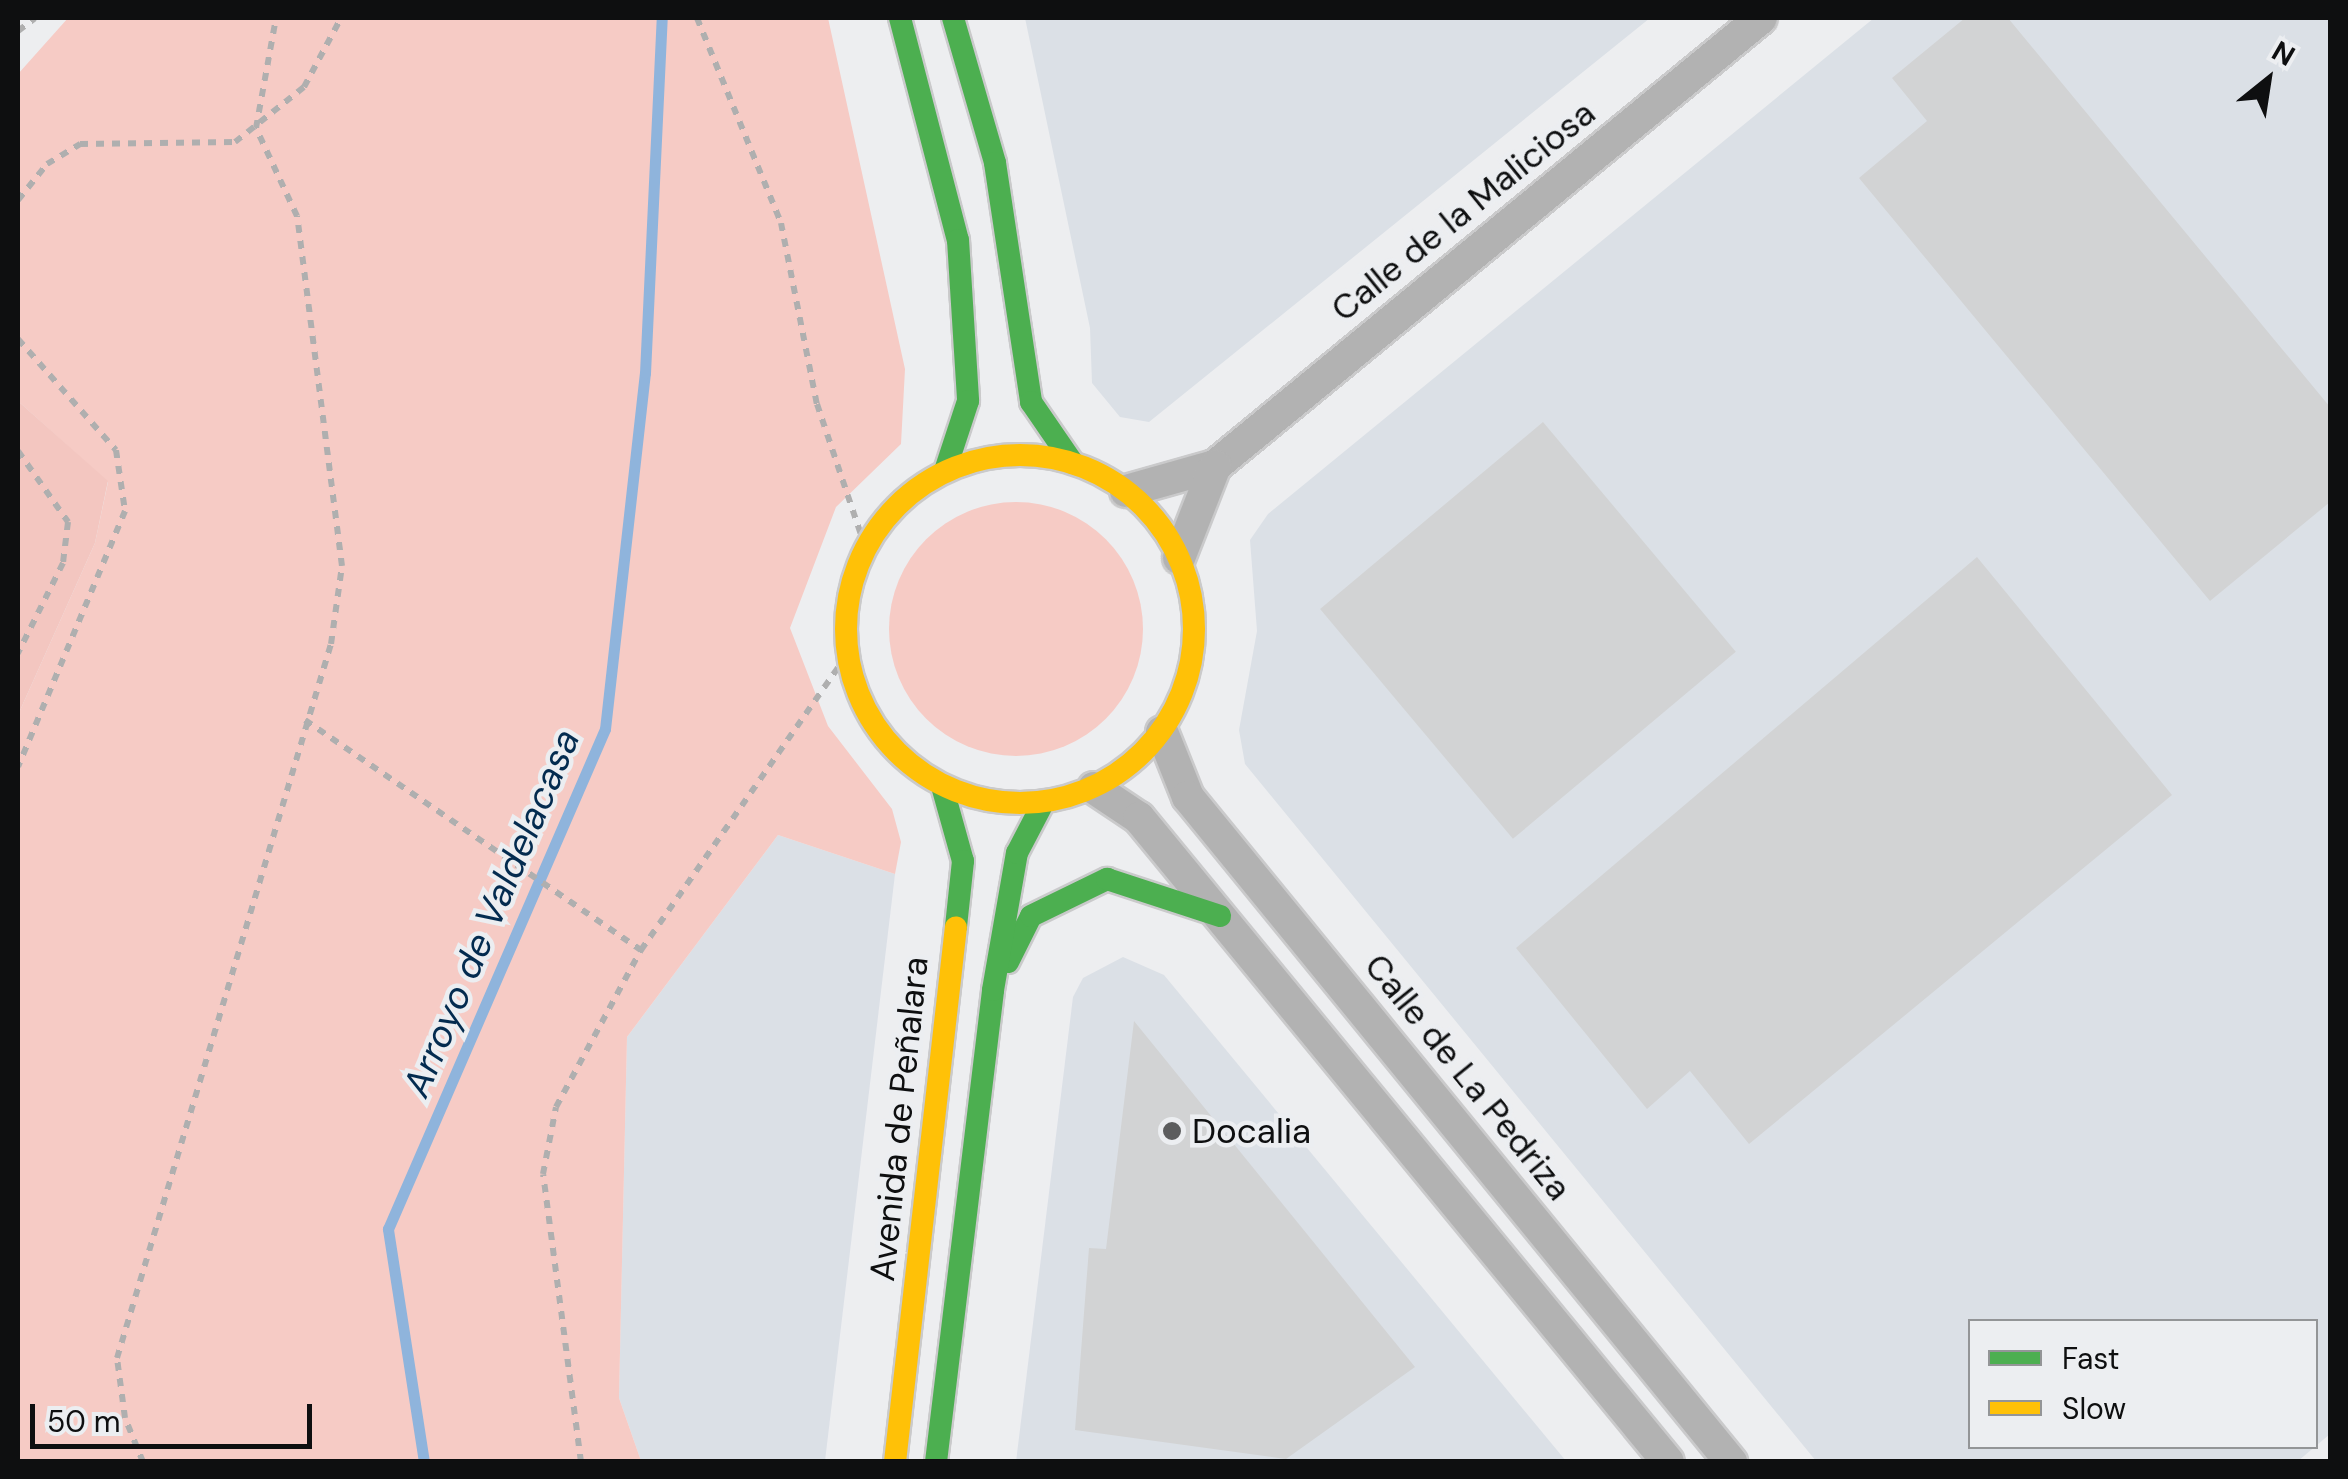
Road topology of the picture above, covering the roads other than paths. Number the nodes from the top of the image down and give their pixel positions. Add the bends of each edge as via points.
1 (900, 18) edge
2 (952, 18) edge
3 (1761, 18) edge
4 (1074, 463) junction
5 (1215, 466) junction
6 (945, 471) junction
7 (1126, 491) junction
8 (1179, 558) junction
9 (1162, 732) junction
10 (942, 786) junction
11 (1094, 788) junction
12 (1043, 802) junction
13 (1220, 916) junction
14 (993, 990) junction
15 (895, 1462) edge
16 (936, 1462) edge
17 (1668, 1462) edge
18 (1731, 1462) edge

1 - 6 street via 958,240 968,402
2 - 4 street via 995,162 1032,402
3 - 5 street, Calle de la Maliciosa
4 - 6 street via 1030,455
4 - 7 street
5 - 7 street, Calle de la Maliciosa
5 - 8 street, Calle de la Maliciosa
6 - 10 street via 899,502 865,546 847,600 847,655 864,708 897,754
7 - 8 street
8 - 9 street via 1194,617 1188,677
9 - 11 street
9 - 18 street, Calle de La Pedriza via 1188,797
10 - 12 street via 991,802
10 - 15 street, Avenida de Peñalara via 963,861
11 - 12 street
11 - 13 street via 1139,818
12 - 14 street via 1017,853
13 - 14 street via 1108,879 1071,890 1031,916
13 - 17 street
14 - 16 street

